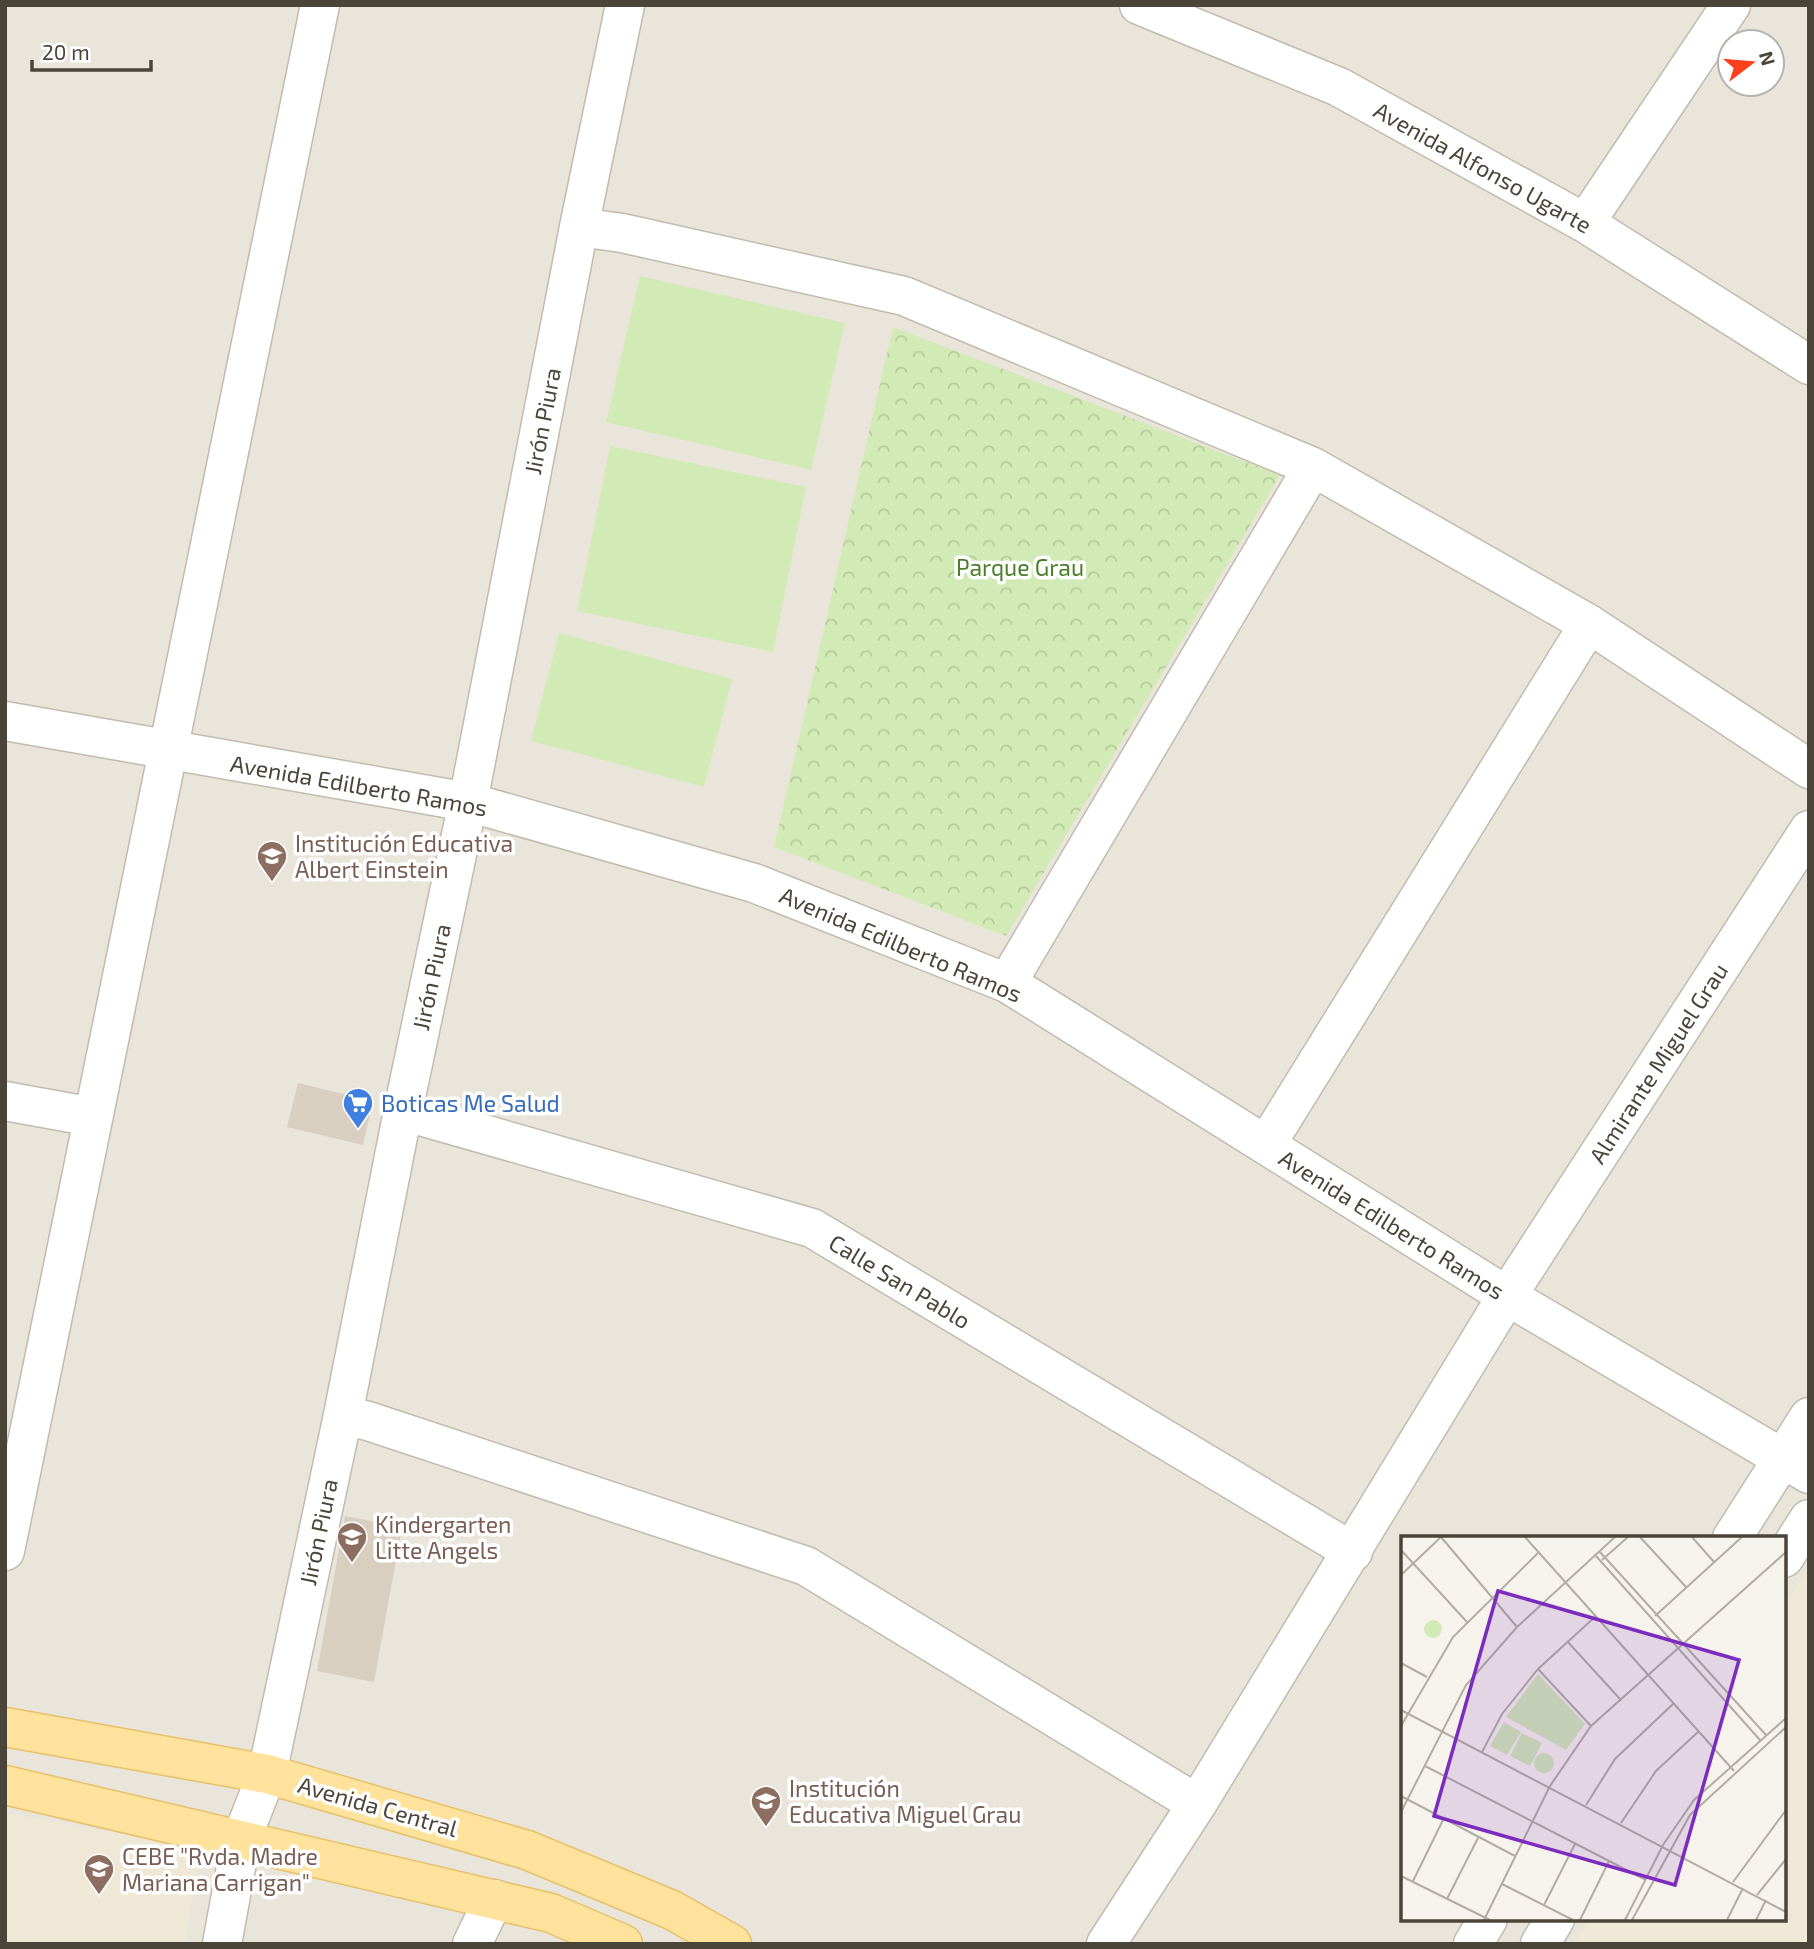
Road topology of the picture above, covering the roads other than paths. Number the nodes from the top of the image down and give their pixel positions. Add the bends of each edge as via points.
1 (320, 5) edge
2 (625, 5) edge
3 (1139, 5) edge
4 (1731, 5) edge
5 (1585, 223) junction
6 (579, 227) junction
7 (1809, 365) edge
8 (1313, 467) junction
9 (1589, 624) junction
10 (5, 721) edge
11 (168, 751) junction
12 (1809, 769) edge
13 (468, 802) junction
14 (1809, 830) edge
15 (1007, 983) junction
16 (5, 1101) edge
17 (403, 1111) junction
18 (93, 1118) junction
19 (1266, 1145) junction
20 (1507, 1296) junction
21 (20, 1402) edge
22 (343, 1415) junction
23 (1809, 1417) edge
24 (1796, 1466) edge
25 (1809, 1519) edge
26 (1734, 1536) edge
27 (5, 1551) edge
28 (1353, 1552) junction
29 (1786, 1555) edge
30 (5, 1727) edge
31 (267, 1774) junction
32 (5, 1785) edge
33 (1197, 1804) junction
34 (241, 1840) junction
35 (494, 1899) junction
36 (1487, 1921) edge
37 (1554, 1921) edge
38 (222, 1944) edge
39 (472, 1944) edge
40 (623, 1944) edge
41 (732, 1944) edge
42 (1106, 1944) edge
43 (1473, 1944) edge
44 (1540, 1944) edge

1 - 11 street
2 - 6 street, Jirón Piura
3 - 5 street, Avenida Alfonso Ugarte via 1339,87
4 - 5 street
5 - 7 street, Avenida Alfonso Ugarte
6 - 8 street via 905,296
6 - 13 street, Jirón Piura
8 - 9 street
8 - 15 street
9 - 12 street
9 - 19 street
10 - 11 street, Avenida Edilberto Ramos
11 - 13 street, Avenida Edilberto Ramos
11 - 18 street
13 - 15 street, Avenida Edilberto Ramos via 754,883
13 - 17 street, Jirón Piura
14 - 20 street, Almirante Miguel Grau
15 - 19 street, Avenida Edilberto Ramos
16 - 18 street
17 - 22 street, Jirón Piura
17 - 28 street, Calle San Pablo via 812,1228
18 - 21 street
19 - 20 street, Avenida Edilberto Ramos
20 - 24 street, Avenida Edilberto Ramos
20 - 28 street, Almirante Miguel Grau
21 - 27 street
22 - 31 street, Jirón Piura
22 - 33 street via 806,1566
23 - 24 street
24 - 26 street
25 - 29 street
28 - 33 street, Almirante Miguel Grau
30 - 31 main road, Avenida Central
31 - 34 street, Jirón Piura
31 - 41 main road, Avenida Central via 527,1850 672,1910
32 - 34 main road
33 - 42 street, Almirante Miguel Grau
34 - 35 main road
34 - 38 street, Jirón Piura
35 - 39 street
35 - 40 main road via 551,1913
36 - 43 street
37 - 44 street

